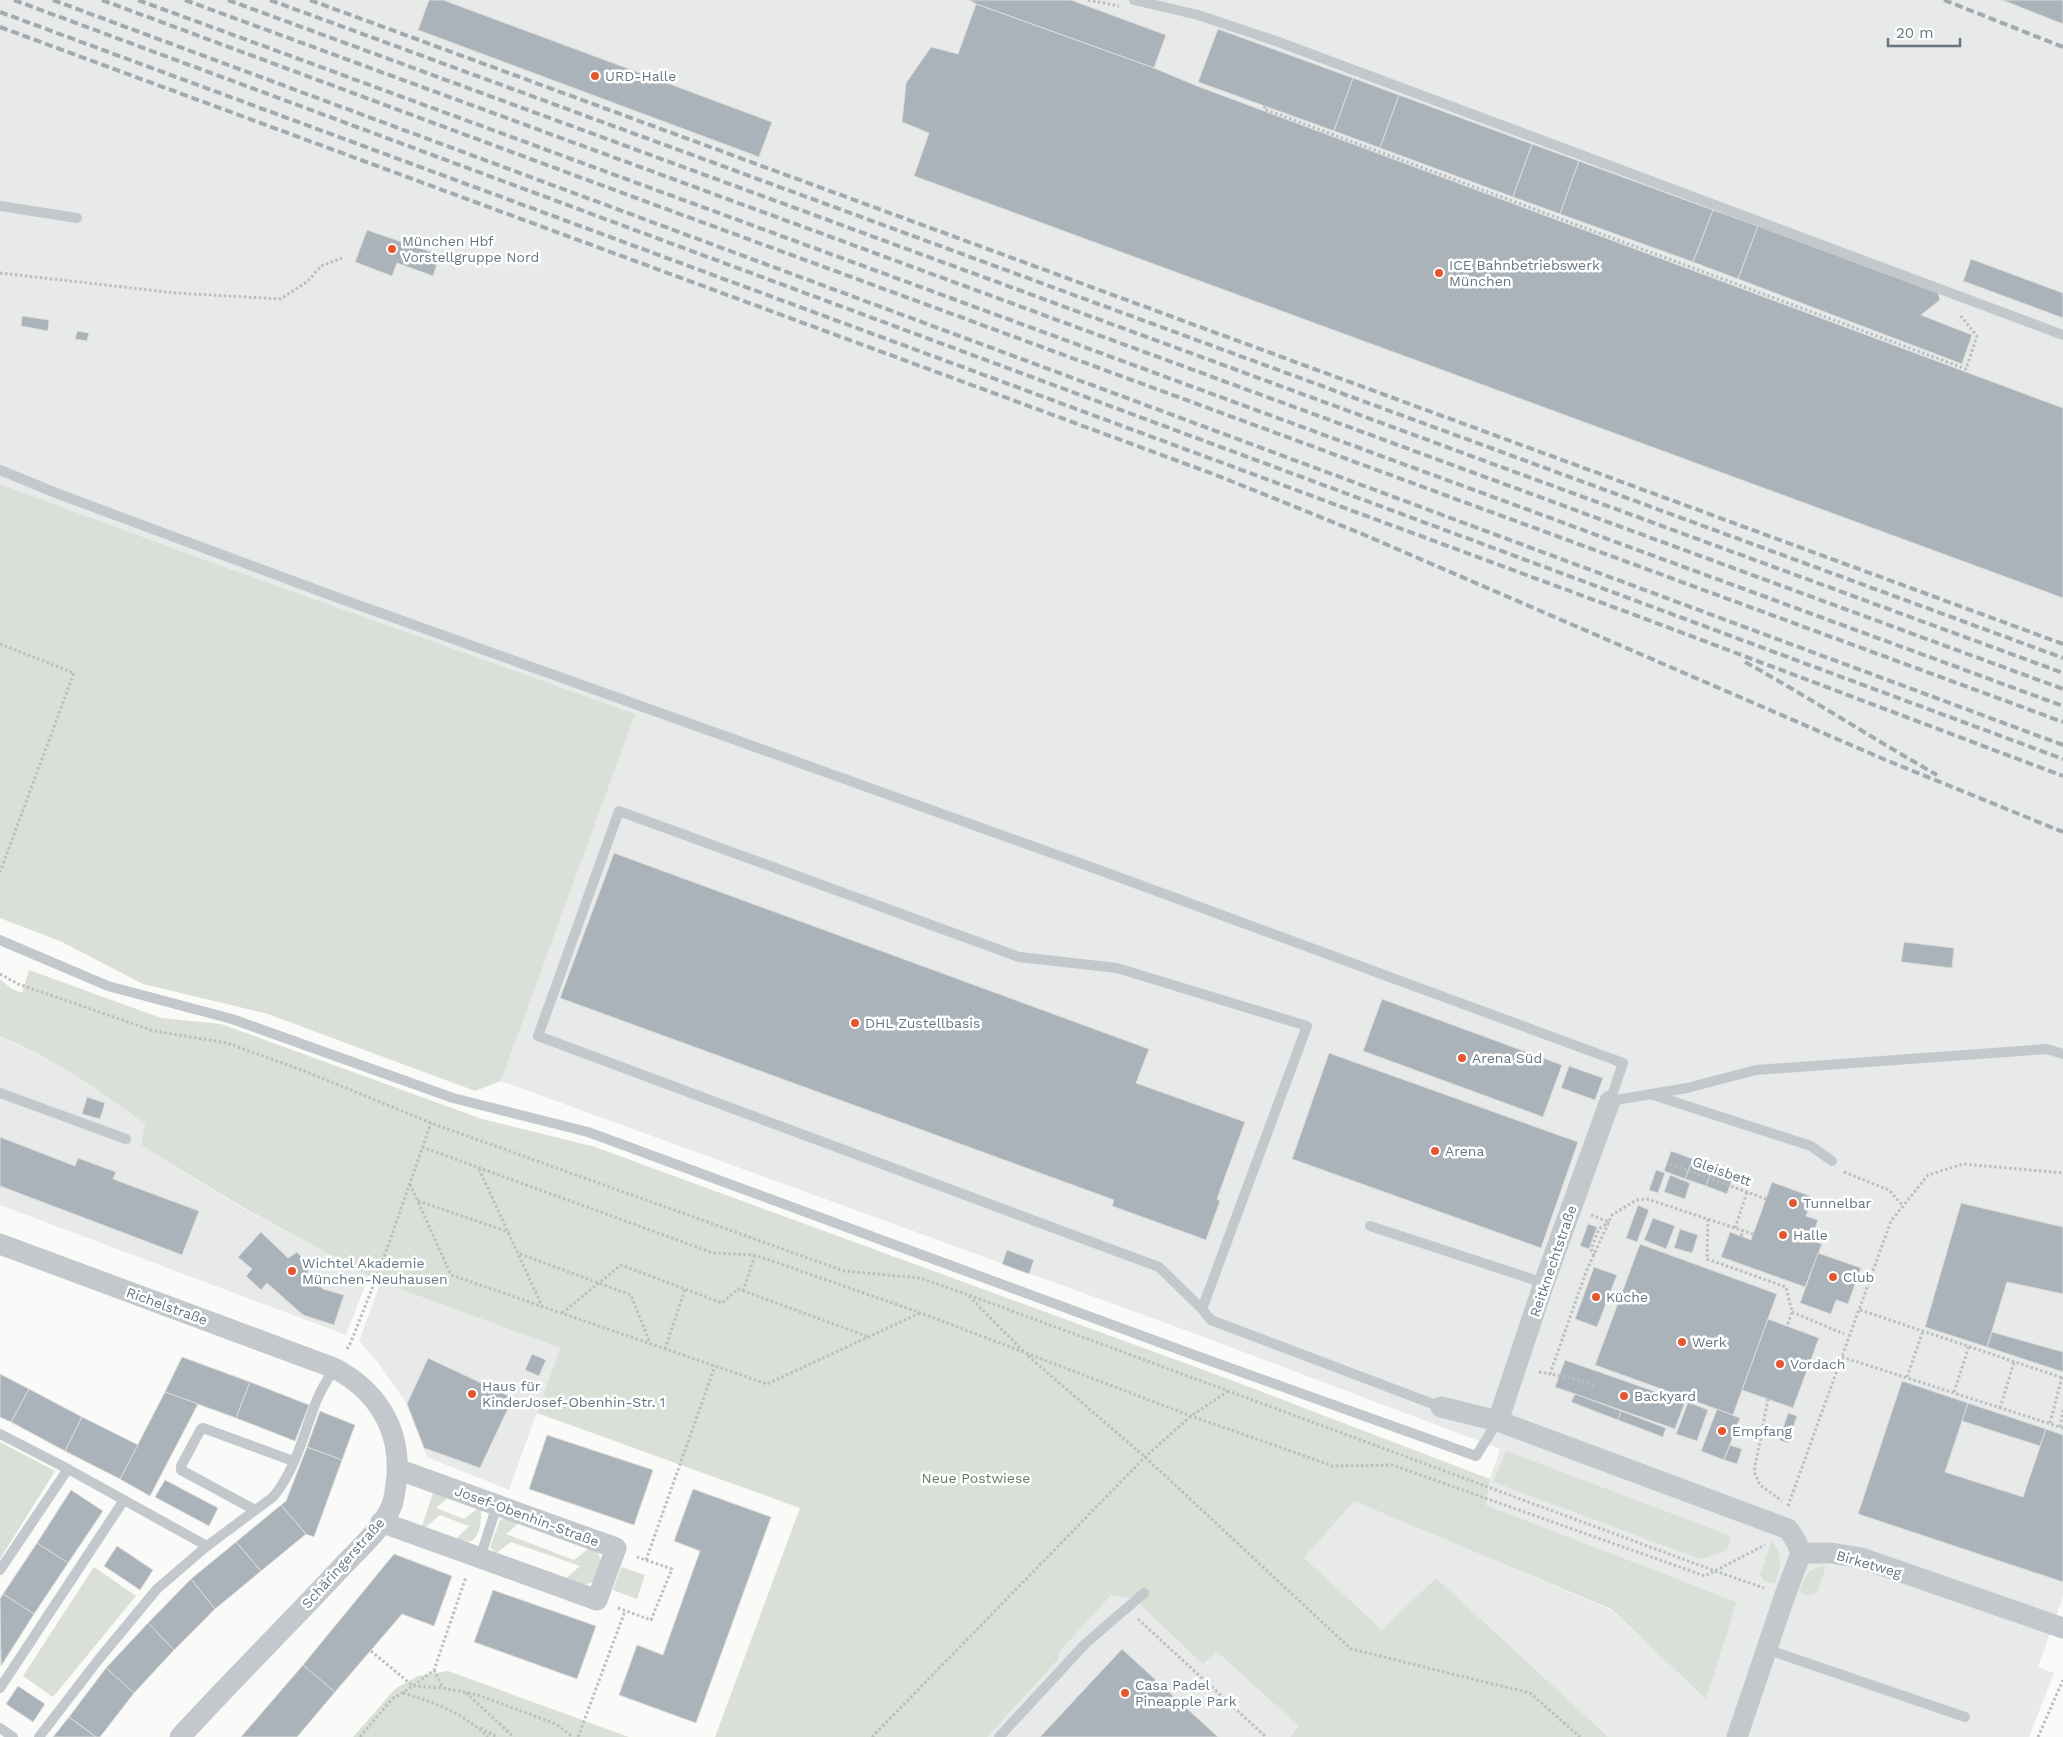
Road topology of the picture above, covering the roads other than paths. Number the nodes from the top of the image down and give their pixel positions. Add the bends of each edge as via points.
1 (1134, 0) edge
2 (0, 206) edge
3 (77, 218) dead end
4 (2063, 335) edge
5 (0, 470) edge
6 (0, 940) edge
7 (2063, 1054) edge
8 (0, 1092) edge
9 (1652, 1095) junction
10 (1610, 1101) junction
11 (126, 1139) dead end
12 (1832, 1161) road end
13 (1370, 1226) dead end
14 (0, 1244) edge
15 (1544, 1283) junction
16 (1202, 1309) junction
17 (334, 1368) junction
18 (1441, 1407) joint
19 (1498, 1421) junction
20 (0, 1434) edge
21 (293, 1461) junction
22 (68, 1469) junction
23 (397, 1469) junction
24 (124, 1500) junction
25 (497, 1505) junction
26 (255, 1510) junction
27 (381, 1522) junction
28 (207, 1546) junction
29 (1801, 1554) junction
30 (477, 1556) junction
31 (0, 1570) edge
32 (1144, 1593) dead end
33 (2063, 1628) edge
34 (1766, 1649) junction
35 (0, 1688) edge
36 (1965, 1717) dead end
37 (0, 1728) edge
38 (13, 1737) edge
39 (39, 1737) edge
40 (180, 1737) edge
41 (998, 1737) edge
42 (1737, 1737) edge

1 - 4 lane via 1198,15 1276,40
2 - 3 lane
5 - 10 lane via 324,592 1102,871 1623,1064
6 - 19 lane via 108,986 232,1019 453,1098 588,1132 1476,1456
7 - 9 lane via 2047,1049 1756,1070
8 - 11 lane
9 - 10 lane
9 - 12 lane via 1811,1146
10 - 15 street, Reitknechtstraße
13 - 15 lane
14 - 17 street, Richelstraße
15 - 19 street, Reitknechtstraße
16 - 16 lane via 1159,1267 538,1036 619,811 1019,957 1117,968 1307,1026
16 - 18 lane via 1211,1320
17 - 21 lane via 315,1403
17 - 23 street, Schäringerstraße via 366,1390 381,1409 391,1427
18 - 19 street
19 - 29 street via 1788,1529
20 - 22 lane
21 - 26 lane via 278,1491
21 - 26 lane via 200,1429 181,1470
22 - 24 lane
22 - 31 lane
23 - 25 street, Josef-Obenhin-Straße
23 - 27 street, Schäringerstraße via 392,1505
24 - 28 lane
24 - 35 lane
25 - 30 lane
25 - 30 street, Josef-Obenhin-Straße via 616,1548 597,1600
26 - 28 lane
27 - 30 street
27 - 40 street, Schäringerstraße
28 - 39 lane via 157,1589
29 - 33 street, Birketweg via 1831,1553 1861,1558
29 - 34 street
32 - 41 lane via 1085,1644
34 - 36 lane
34 - 42 street
37 - 38 lane

